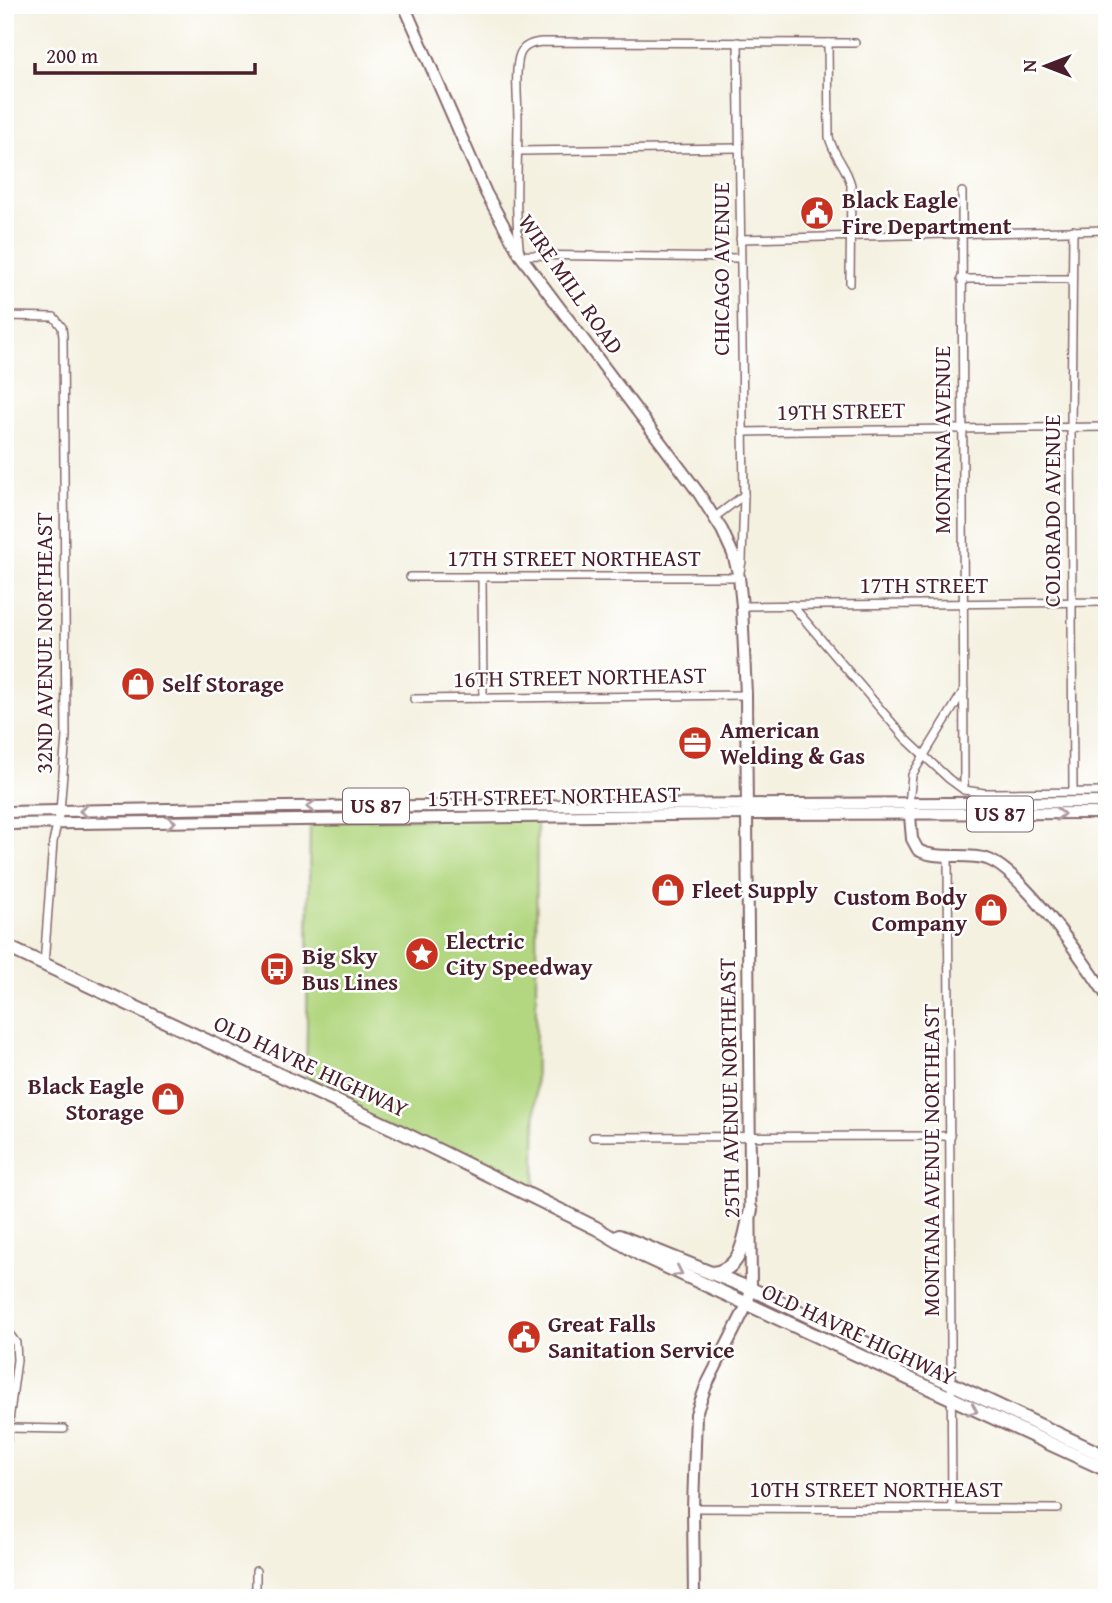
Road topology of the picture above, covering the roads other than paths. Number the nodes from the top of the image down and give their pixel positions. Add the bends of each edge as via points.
1 (404, 5) edge
2 (738, 42) junction
3 (828, 43) junction
4 (855, 43) dead end
5 (739, 149) junction
6 (518, 151) junction
7 (962, 192) dead end
8 (1073, 230) junction
9 (1107, 230) edge
10 (963, 233) junction
11 (851, 236) junction
12 (740, 239) junction
13 (520, 255) junction
14 (739, 258) junction
15 (1072, 278) junction
16 (961, 279) junction
17 (850, 283) dead end
18 (5, 316) edge
19 (1107, 427) edge
20 (1071, 428) junction
21 (961, 429) junction
22 (743, 432) junction
23 (744, 495) junction
24 (715, 517) junction
25 (737, 572) junction
26 (410, 577) dead end
27 (482, 578) junction
28 (1072, 602) junction
29 (1107, 602) edge
30 (962, 604) junction
31 (792, 605) junction
32 (742, 606) junction
33 (965, 688) junction
34 (746, 695) junction
35 (483, 698) junction
36 (414, 699) dead end
37 (923, 755) junction
38 (964, 789) junction
39 (1073, 792) junction
40 (1107, 792) edge
41 (1107, 802) edge
42 (747, 809) junction
43 (909, 809) junction
44 (60, 811) junction
45 (5, 812) edge
46 (1107, 813) edge
47 (5, 824) edge
48 (57, 824) junction
49 (948, 855) junction
50 (5, 946) edge
51 (44, 965) junction
52 (1107, 996) edge
53 (951, 1136) junction
54 (593, 1137) dead end
55 (751, 1138) junction
56 (751, 1210) junction
57 (596, 1228) junction
58 (712, 1273) junction
59 (751, 1289) junction
60 (747, 1305) junction
61 (8, 1331) edge
62 (950, 1385) junction
63 (950, 1399) junction
64 (8, 1428) junction
65 (64, 1429) dead end
66 (5, 1451) edge
67 (1107, 1457) edge
68 (1107, 1470) edge
69 (693, 1508) junction
70 (952, 1508) junction
71 (1058, 1509) dead end
72 (256, 1571) dead end
73 (256, 1598) edge
74 (694, 1598) edge

1 - 13 main road, WIRE MILL ROAD via 485,193
2 - 3 street
2 - 5 street, CHICAGO AVENUE
2 - 6 street via 529,44 519,57
3 - 4 street
3 - 11 street via 829,137 852,185
5 - 6 street
5 - 12 street, CHICAGO AVENUE
6 - 13 street
7 - 10 street, MONTANA AVENUE
8 - 9 street
8 - 10 street
8 - 15 street, COLORADO AVENUE
10 - 11 street
10 - 16 street, MONTANA AVENUE
11 - 12 street
11 - 17 street
12 - 14 street, CHICAGO AVENUE
13 - 14 street
13 - 24 main road, WIRE MILL ROAD
14 - 22 street, CHICAGO AVENUE
15 - 16 street
15 - 20 street, COLORADO AVENUE
16 - 21 street, MONTANA AVENUE
18 - 44 street, 32ND AVENUE NORTHEAST via 54,317 64,337 66,736
19 - 20 street, 19TH STREET
20 - 21 street, 19TH STREET
20 - 28 street, COLORADO AVENUE
21 - 22 street, 19TH STREET
21 - 30 street, MONTANA AVENUE
22 - 23 street, CHICAGO AVENUE
23 - 24 street
23 - 25 street, CHICAGO AVENUE via 742,561
24 - 25 main road, WIRE MILL ROAD
25 - 27 street, 17TH STREET NORTHEAST
25 - 32 main road, 25TH AVENUE NORTHEAST
26 - 27 street, 17TH STREET NORTHEAST
27 - 35 street
28 - 29 street, 17TH STREET
28 - 30 street, 17TH STREET
28 - 39 street, COLORADO AVENUE
30 - 31 street, 17TH STREET
30 - 33 street, MONTANA AVENUE
31 - 32 street, 17TH STREET
31 - 37 street
32 - 34 main road, 25TH AVENUE NORTHEAST
33 - 37 street
33 - 38 street, MONTANA AVENUE
34 - 35 street, 16TH STREET NORTHEAST
34 - 42 main road, 25TH AVENUE NORTHEAST
35 - 36 street, 16TH STREET NORTHEAST
37 - 38 street
37 - 43 street via 912,775
38 - 39 street
39 - 40 street
41 - 43 main road, US 87
42 - 43 main road, 15TH STREET NORTHEAST / US 87
42 -> 44 main road, 15TH STREET NORTHEAST / US 87
48 -> 42 main road, 15TH STREET NORTHEAST / US 87
42 - 55 main road, 25TH AVENUE NORTHEAST
43 -> 46 main road, US 87
43 - 49 main road via 913,845 924,853
44 - 45 main road, 15TH STREET NORTHEAST / US 87
44 - 48 street, 32ND AVENUE NORTHEAST
47 - 48 main road, 15TH STREET NORTHEAST / US 87
48 - 51 street, 32ND AVENUE NORTHEAST
49 - 52 main road via 979,857 1004,868 1060,932
49 - 53 street, MONTANA AVENUE NORTHEAST
50 - 51 highway, OLD HAVRE HIGHWAY
51 - 57 highway, OLD HAVRE HIGHWAY
53 - 55 street
53 - 62 street, MONTANA AVENUE NORTHEAST
54 - 55 street
55 - 56 main road, 25TH AVENUE NORTHEAST
56 - 58 highway via 738,1258 729,1269
56 - 59 main road, 25TH AVENUE NORTHEAST
57 - 58 highway, OLD HAVRE HIGHWAY
57 -> 60 highway, OLD HAVRE HIGHWAY via 641,1255
58 - 59 highway, OLD HAVRE HIGHWAY
59 - 60 main road, 25TH AVENUE NORTHEAST
59 - 62 highway, OLD HAVRE HIGHWAY
60 - 63 highway, OLD HAVRE HIGHWAY
60 - 69 main road, 25TH AVENUE NORTHEAST via 696,1414
61 - 64 street via 16,1343 18,1360
62 - 63 street, MONTANA AVENUE NORTHEAST
62 - 67 highway, OLD HAVRE HIGHWAY
63 -> 68 highway, OLD HAVRE HIGHWAY
63 - 70 street, MONTANA AVENUE NORTHEAST
64 - 65 street
64 - 66 street
69 - 70 street, 10TH STREET NORTHEAST
69 - 74 main road, 25TH AVENUE NORTHEAST
70 - 71 street, 10TH STREET NORTHEAST
72 - 73 street

